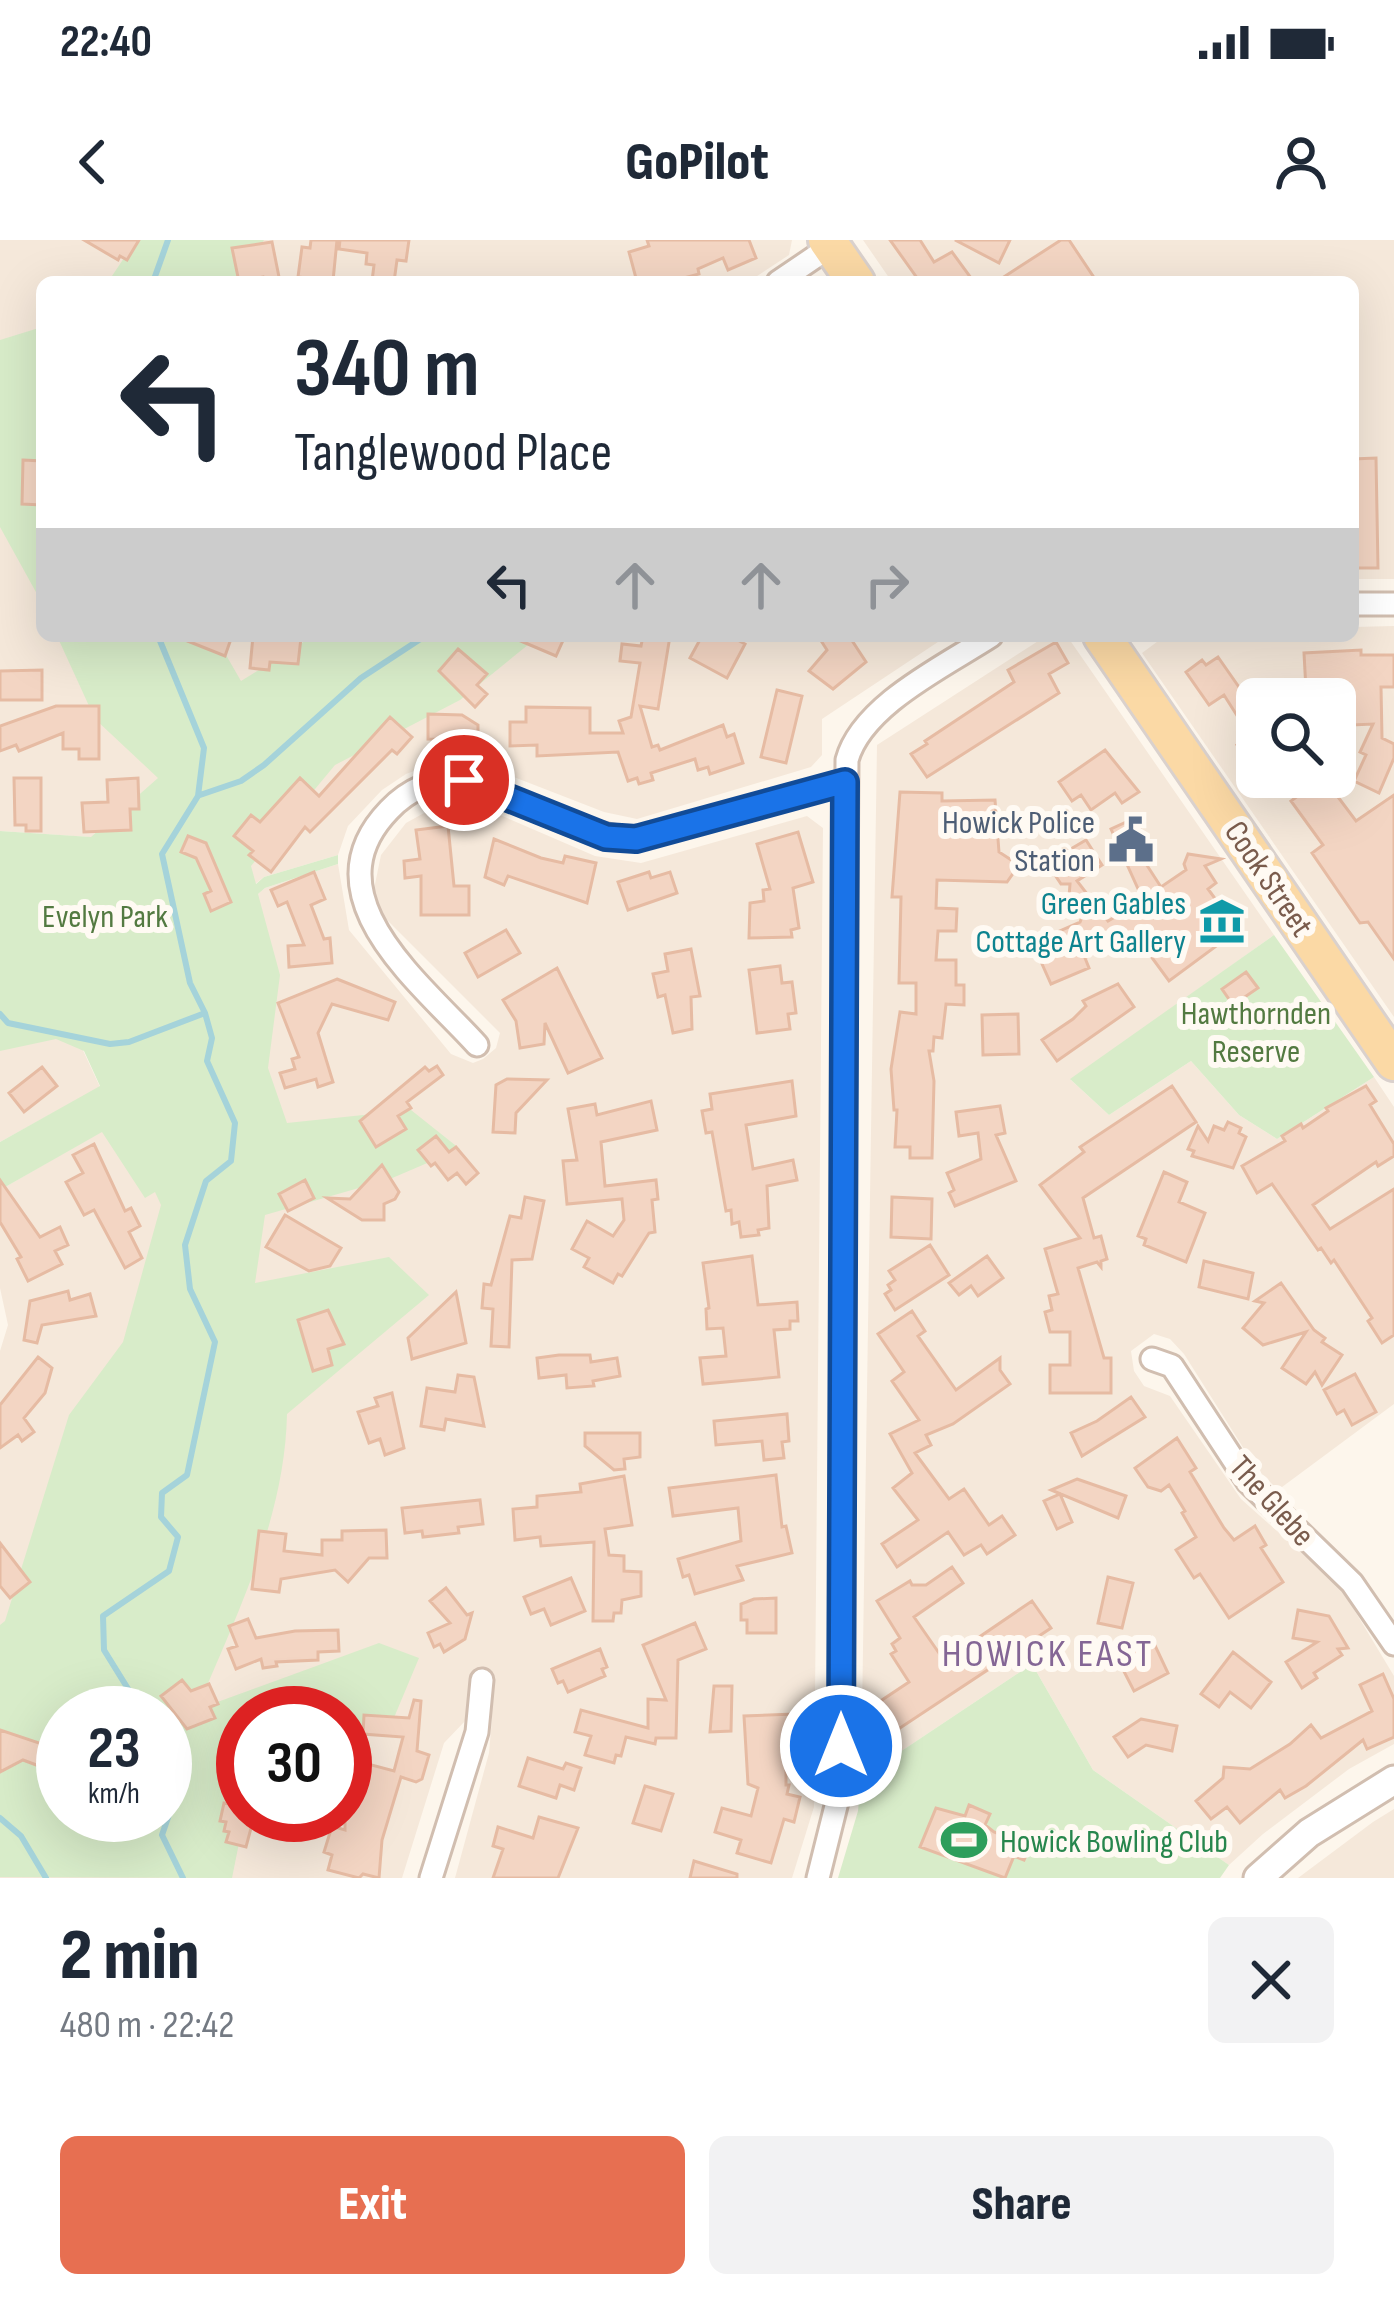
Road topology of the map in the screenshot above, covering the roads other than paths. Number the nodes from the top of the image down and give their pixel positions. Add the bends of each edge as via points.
1 (829, 243) edge
2 (786, 276) edge
3 (852, 276) edge
4 (1359, 604) edge
5 (1394, 604) edge
6 (983, 642) edge
7 (1106, 642) edge
8 (845, 782) junction
9 (477, 1046) dead end
10 (1394, 1062) edge
11 (1152, 1359) dead end
12 (1394, 1644) edge
13 (482, 1680) dead end
14 (1394, 1780) edge
15 (430, 1878) edge
16 (818, 1878) edge
17 (1258, 1878) edge

1 - 2 street
1 - 3 main road
4 - 5 street
6 - 8 street via 882,708 851,744
7 - 10 main road, Cook Street
8 - 9 street via 636,839 606,837 464,780 428,784 400,799 370,830 364,852 362,892 372,925
8 - 16 street via 840,1790
11 - 12 street, The Glebe via 1172,1366 1248,1482 1352,1583
13 - 15 street via 477,1732
14 - 17 street via 1309,1833

